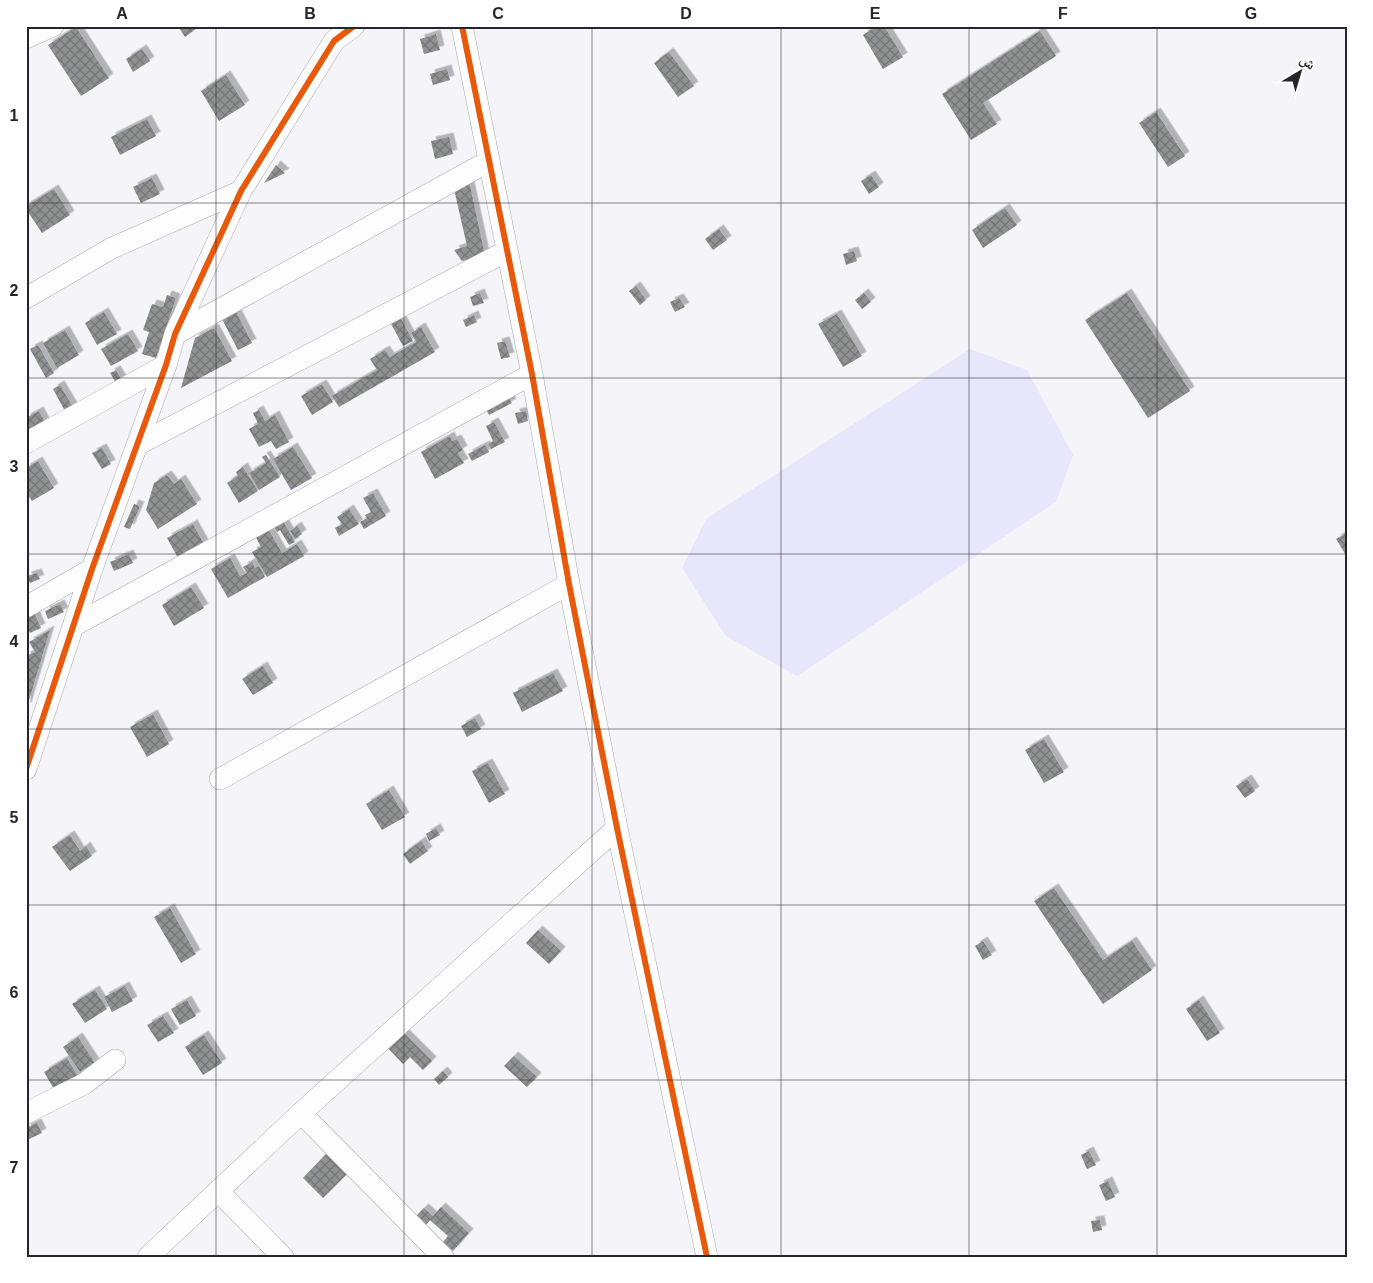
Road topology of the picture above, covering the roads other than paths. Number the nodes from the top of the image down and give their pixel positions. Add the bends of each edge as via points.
1 (53, 26) edge
2 (354, 26) edge
3 (462, 26) edge
4 (26, 38) edge
5 (489, 161) junction
6 (241, 191) junction
7 (507, 251) junction
8 (26, 298) edge
9 (175, 334) junction
10 (166, 365) junction
11 (532, 374) junction
12 (26, 443) edge
13 (137, 445) junction
14 (92, 569) junction
15 (569, 584) junction
16 (26, 607) edge
17 (75, 625) junction
18 (26, 769) edge
19 (220, 778) dead end
20 (617, 828) junction
21 (116, 1060) dead end
22 (26, 1113) edge
23 (301, 1113) junction
24 (218, 1191) junction
25 (148, 1257) edge
26 (283, 1257) edge
27 (443, 1257) edge
28 (707, 1257) edge

1 - 4 street
2 - 6 street via 334,41
3 - 5 street
5 - 7 street
5 - 9 street
6 - 8 street via 112,248
6 - 9 street
7 - 11 street
7 - 13 street
9 - 10 street
10 - 12 street
10 - 13 street
11 - 15 street
11 - 17 street
13 - 14 street
14 - 16 street
14 - 17 street
15 - 19 street
15 - 20 street
17 - 18 street
20 - 23 street
20 - 28 street
21 - 22 street via 84,1084
23 - 24 street
23 - 27 street
24 - 25 street
24 - 26 street

